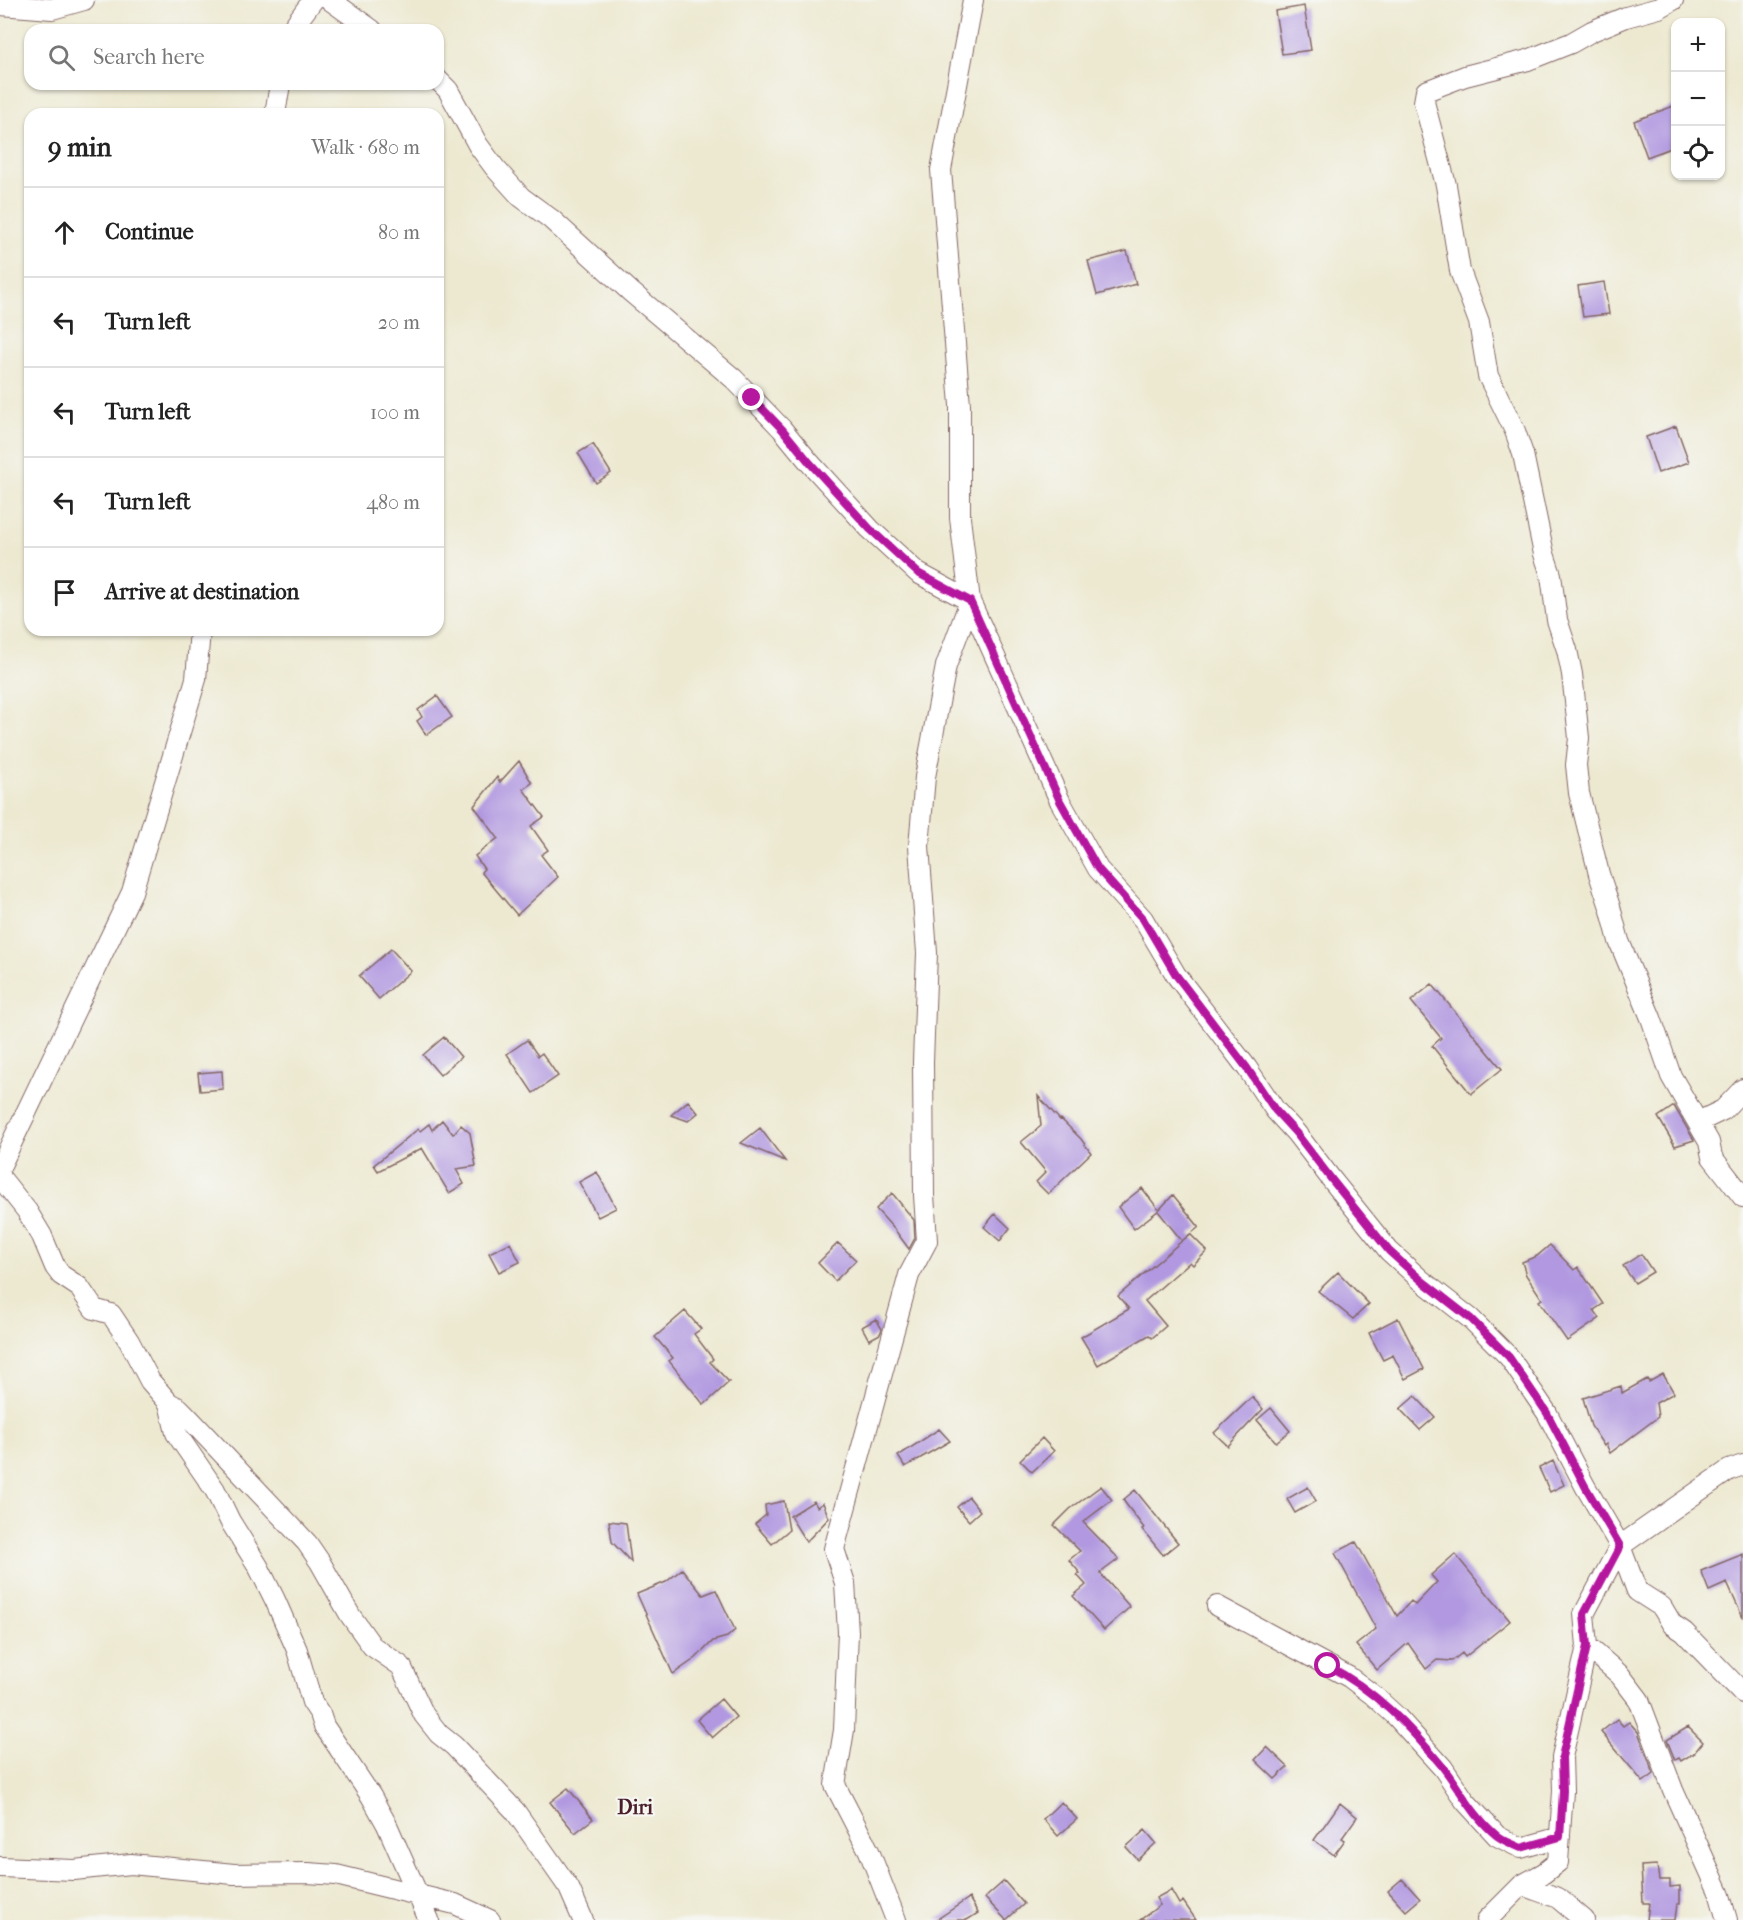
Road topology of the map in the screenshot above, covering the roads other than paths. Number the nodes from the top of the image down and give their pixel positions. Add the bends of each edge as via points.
1 (84, 0) edge
2 (313, 0) edge
3 (330, 0) edge
4 (973, 0) edge
5 (1673, 0) edge
6 (0, 5) edge
7 (295, 24) edge
8 (364, 24) edge
9 (444, 86) edge
10 (279, 90) edge
11 (276, 108) edge
12 (970, 601) junction
13 (200, 636) edge
14 (1743, 1089) edge
15 (1698, 1122) junction
16 (0, 1167) edge
17 (0, 1178) edge
18 (1743, 1197) edge
19 (169, 1403) junction
20 (1743, 1465) edge
21 (1620, 1546) junction
22 (1217, 1606) dead end
23 (1587, 1646) junction
24 (1743, 1693) edge
25 (1560, 1837) junction
26 (0, 1867) edge
27 (1522, 1885) junction
28 (417, 1896) junction
29 (429, 1920) edge
30 (490, 1920) edge
31 (583, 1920) edge
32 (896, 1920) edge
33 (1487, 1920) edge
34 (1584, 1920) edge
35 (1726, 1920) edge

1 - 6 street via 52,9
2 - 7 street
3 - 8 street
4 - 12 street via 941,170 960,405 960,518
5 - 15 street via 1528,60 1465,76 1426,91 1424,102 1446,185 1460,271 1479,322 1488,376 1523,454 1551,575 1557,620 1572,674 1579,738 1579,793 1599,873 1619,941 1671,1076
9 - 12 street via 489,160 521,197 734,379 857,515 918,573
10 - 11 street
12 - 21 street via 1060,801 1098,869 1143,919 1176,975 1275,1110 1389,1251 1471,1319 1509,1357 1547,1413
12 - 32 street via 946,666 926,777 919,846 927,953 923,1062 927,1241 909,1275 834,1549 845,1583 848,1632 844,1730 835,1785 869,1851
13 - 16 street via 196,679 132,892
14 - 15 street via 1723,1110
15 - 18 street via 1712,1157
17 - 19 street via 27,1211 55,1268 79,1287 94,1309 111,1314 150,1381
19 - 28 street via 176,1432 216,1490 258,1566 297,1650 312,1702 387,1825
19 - 31 street via 186,1415 307,1543 372,1647 400,1666 424,1715 515,1810 569,1888
20 - 21 street via 1729,1470
21 - 23 street via 1584,1614
21 - 24 street via 1638,1591 1662,1607 1672,1624
22 - 25 street via 1349,1677 1373,1695 1443,1767 1465,1802 1497,1836 1521,1848
23 - 25 street via 1562,1757
23 - 35 street via 1620,1675 1639,1700 1673,1790 1719,1892
25 - 27 street via 1558,1862
26 - 28 street via 74,1870 131,1864 234,1874 320,1873
27 - 33 street
27 - 34 street via 1558,1898
28 - 29 street
28 - 30 street via 455,1904

